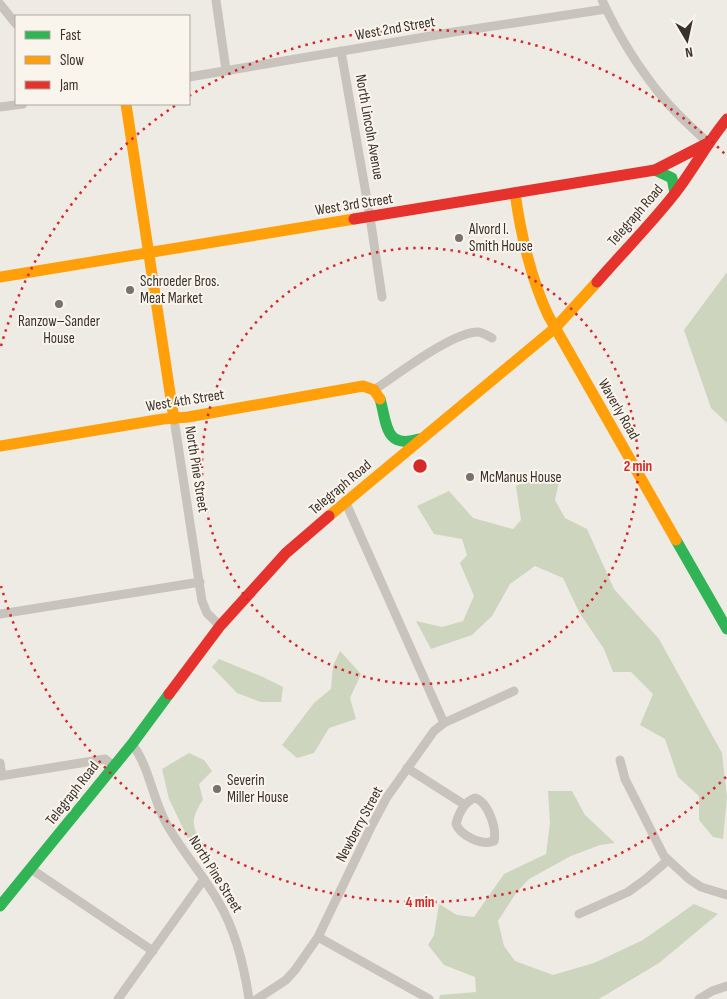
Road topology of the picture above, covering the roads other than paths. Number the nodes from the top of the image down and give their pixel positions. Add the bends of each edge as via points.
1 (216, 0) edge
2 (602, 0) edge
3 (0, 4) edge
4 (606, 9) junction
5 (15, 23) edge
6 (341, 51) junction
7 (226, 70) junction
8 (190, 76) edge
9 (17, 105) edge
10 (126, 105) edge
11 (0, 108) edge
12 (727, 120) edge
13 (708, 143) junction
14 (655, 170) junction
15 (675, 192) junction
16 (515, 193) junction
17 (370, 217) junction
18 (148, 253) junction
19 (0, 277) edge
20 (382, 297) dead end
21 (555, 328) junction
22 (492, 338) dead end
23 (374, 390) junction
24 (174, 419) junction
25 (390, 436) junction
26 (421, 438) junction
27 (0, 446) edge
28 (389, 465) junction
29 (345, 501) junction
30 (200, 582) junction
31 (0, 614) edge
32 (220, 626) junction
33 (727, 628) edge
34 (514, 692) dead end
35 (444, 723) junction
36 (132, 744) junction
37 (620, 760) dead end
38 (0, 763) edge
39 (113, 765) junction
40 (407, 768) junction
41 (1, 776) edge
42 (464, 805) junction
43 (668, 860) junction
44 (31, 869) junction
45 (204, 879) junction
46 (727, 895) edge
47 (0, 906) edge
48 (579, 914) dead end
49 (318, 937) junction
50 (152, 951) junction
51 (727, 986) edge
52 (118, 999) edge
53 (249, 999) edge
54 (257, 999) edge
55 (429, 999) edge
56 (699, 999) edge

1 - 7 street
2 - 4 street
3 - 5 street
4 - 6 street, West 2nd Street
4 - 13 street via 651,83
6 - 7 street, West 2nd Street
6 - 17 street, North Lincoln Avenue
7 - 8 street, West 2nd Street
9 - 11 street
10 - 18 street, North Pine Street
12 - 13 street, Telegraph Road
13 - 14 street, West 3rd Street
13 - 15 street, Telegraph Road via 703,155
14 - 15 street via 672,178
14 - 16 street, West 3rd Street
15 - 21 street, Telegraph Road
16 - 17 street, West 3rd Street
16 - 21 street, Waverly Road via 530,274
17 - 18 street, West 3rd Street
17 - 20 street, North Lincoln Avenue
18 - 19 street, West 3rd Street
18 - 24 street, North Pine Street
21 - 26 street, Telegraph Road
21 - 33 street, Waverly Road
22 - 23 street via 479,332 450,341
23 - 24 street, West 4th Street via 363,386
23 - 25 street via 382,405
24 - 27 street, West 4th Street
24 - 30 street, North Pine Street
25 - 26 street via 406,442
25 - 28 street
26 - 28 street, Telegraph Road
28 - 29 street, Telegraph Road
29 - 32 street, Telegraph Road via 286,553
29 - 35 street
30 - 31 street
30 - 32 street, North Pine Street via 207,613
32 - 36 street, Telegraph Road
34 - 35 street, Newberry Street
35 - 40 street, Newberry Street via 434,731
36 - 39 street, Telegraph Road
36 - 45 street, North Pine Street via 140,754 156,803 166,822
37 - 43 street via 625,779
38 - 41 street
39 - 41 street via 105,758
39 - 44 street, Telegraph Road
40 - 42 street
40 - 49 street, Newberry Street via 371,826
42 - 42 street via 456,824 461,833 485,843 494,841 494,829 484,803 475,798
43 - 46 street via 701,887
43 - 48 street via 628,892
44 - 47 street, Telegraph Road
44 - 50 street
45 - 50 street
45 - 53 street, North Pine Street via 237,939
49 - 54 street, Newberry Street via 286,980
49 - 55 street
50 - 52 street
51 - 56 street

